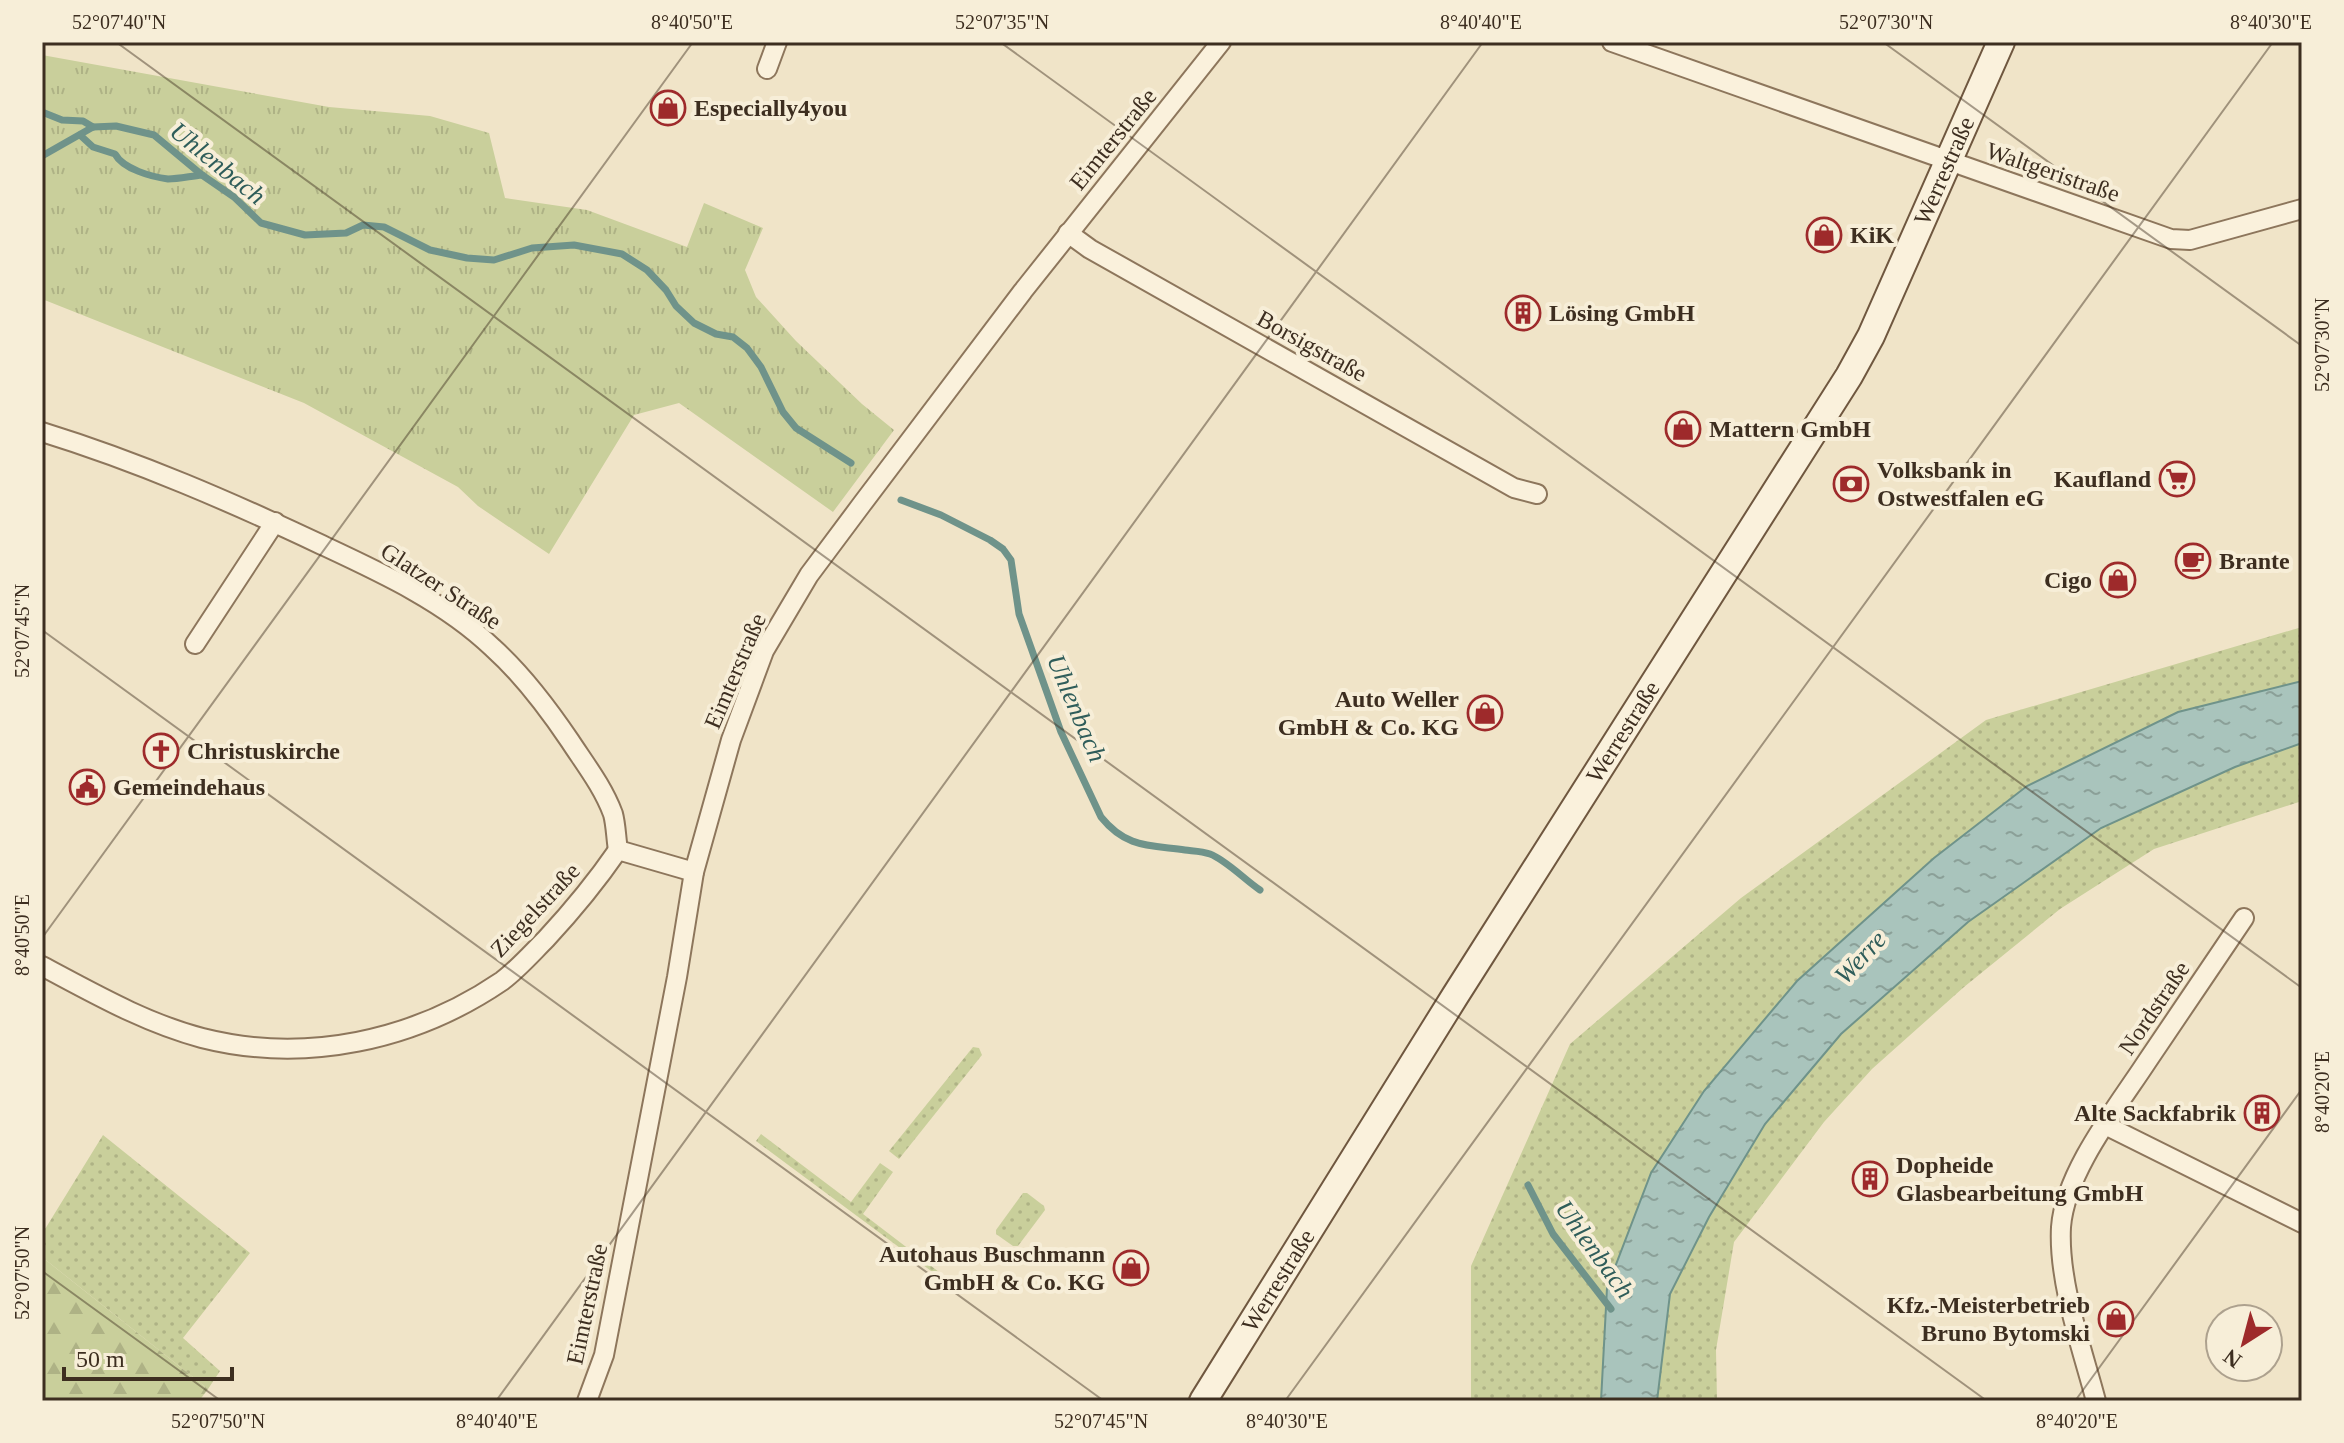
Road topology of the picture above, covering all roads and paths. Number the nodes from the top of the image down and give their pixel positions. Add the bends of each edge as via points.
1 (777, 42) edge
2 (1221, 42) edge
3 (1612, 42) edge
4 (2001, 42) edge
5 (767, 69) dead end
6 (1947, 161) junction
7 (2302, 209) edge
8 (1068, 233) junction
9 (42, 432) edge
10 (1537, 494) dead end
11 (275, 522) junction
12 (195, 644) dead end
13 (618, 850) junction
14 (694, 872) junction
15 (2244, 918) dead end
16 (42, 966) edge
17 (2105, 1125) junction
18 (2302, 1223) edge
19 (587, 1401) edge
20 (1203, 1401) edge
21 (2096, 1401) edge

1 - 5 street
2 - 8 street, Eimterstraße
3 - 6 street, Waltgeristraße
4 - 6 main road, Werrestraße
6 - 7 street, Waltgeristraße via 2171,239 2190,240
6 - 20 main road, Werrestraße via 1849,376
8 - 10 street, Borsigstraße via 1514,488
8 - 14 street, Eimterstraße via 809,575 778,625 731,740
9 - 11 street, Glatzer Straße via 182,481
11 - 12 street
11 - 13 street, Glatzer Straße via 391,578 491,646 524,678 596,779 614,816
13 - 14 street
13 - 16 street, Ziegelstraße via 576,907 504,979 437,1017 365,1041 291,1048 203,1038 164,1026
14 - 19 street, Eimterstraße via 604,1355
15 - 17 street, Nordstraße
17 - 18 street
17 - 21 street, Nordstraße via 2072,1185 2061,1227 2063,1266

